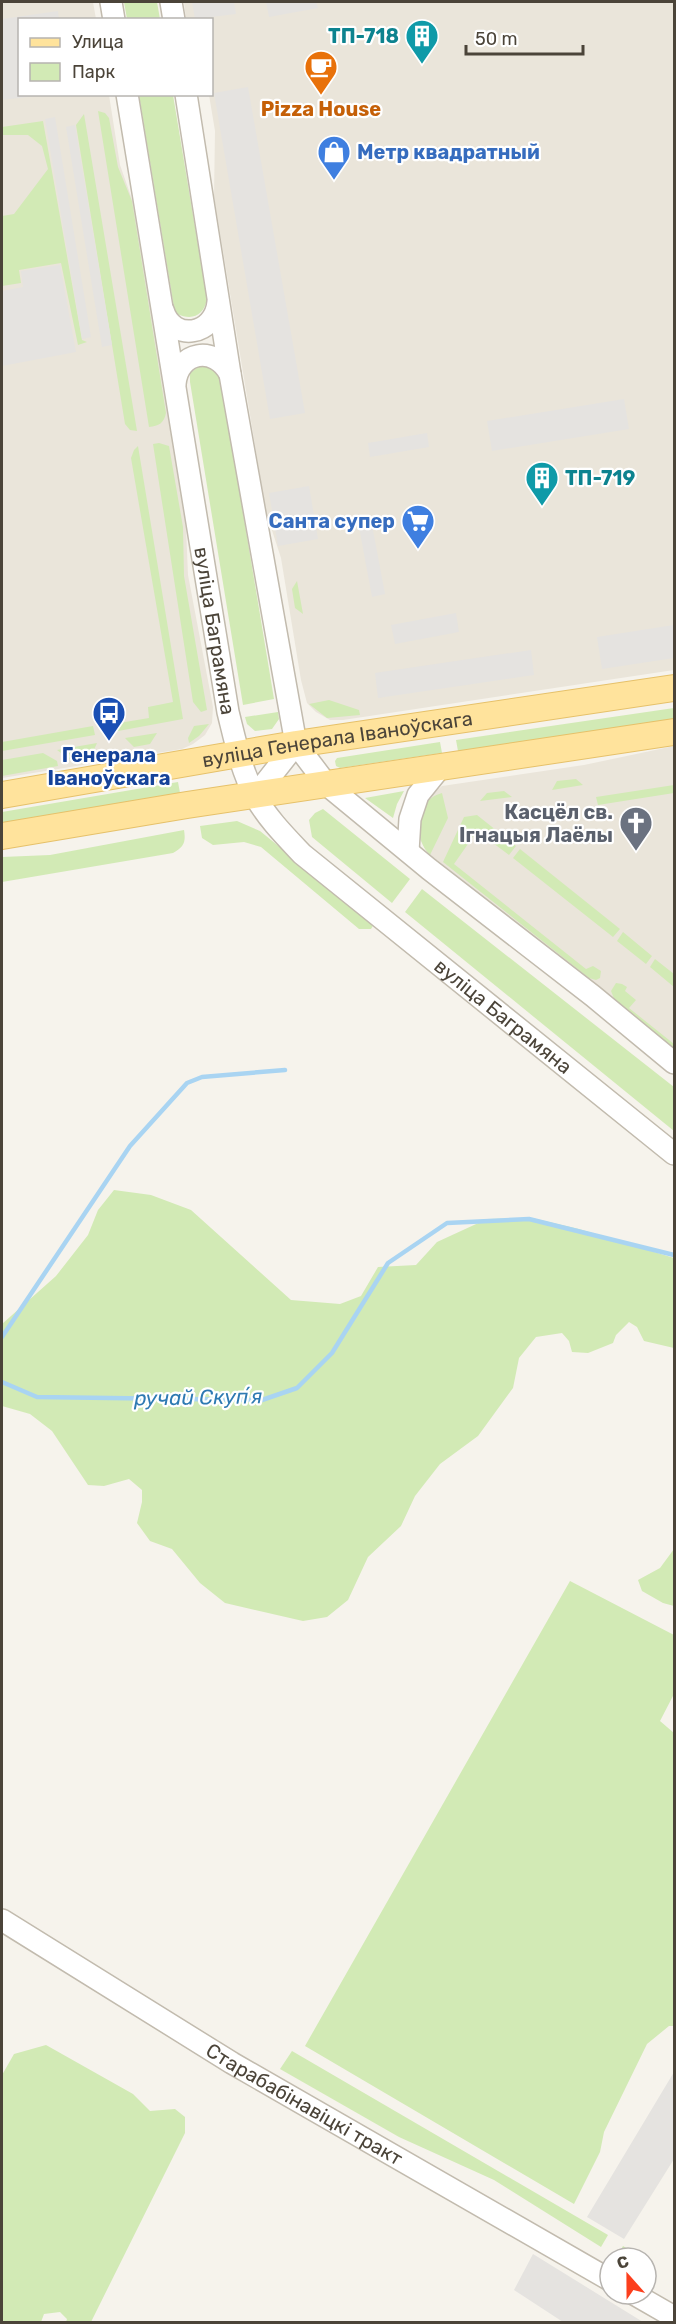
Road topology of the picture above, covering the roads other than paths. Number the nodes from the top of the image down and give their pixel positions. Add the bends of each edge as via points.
1 (111, 2) edge
2 (171, 2) edge
3 (114, 18) edge
4 (174, 18) edge
5 (127, 96) edge
6 (186, 96) edge
7 (217, 295) junction
8 (162, 306) junction
9 (230, 374) junction
10 (175, 384) junction
11 (675, 688) edge
12 (675, 732) edge
13 (296, 744) junction
14 (238, 754) junction
15 (438, 769) junction
16 (327, 785) junction
17 (2, 795) edge
18 (255, 796) junction
19 (2, 836) edge
20 (408, 851) junction
21 (675, 1063) edge
22 (675, 1154) edge
23 (2, 1920) edge
24 (598, 2273) edge
25 (655, 2306) edge
26 (675, 2317) edge

1 - 3 street
2 - 4 street
5 - 8 street, вуліца Баграмяна
6 - 7 street
7 - 8 street via 215,316 198,330 177,328 167,319
7 - 9 street
8 - 10 street, вуліца Баграмяна
9 - 10 street via 221,361 199,355 182,365
9 - 13 street
10 - 14 street, вуліца Баграмяна
11 - 13 main road, вуліца Генерала Іваноўскага
12 - 15 main road
13 - 14 main road, вуліца Генерала Іваноўскага
13 - 16 street
13 - 18 street
14 - 17 main road, вуліца Генерала Іваноўскага
14 - 18 street, вуліца Баграмяна
15 - 16 main road
15 - 20 street via 418,795 410,819
16 - 18 main road
16 - 20 street
18 - 19 main road
18 - 22 street, вуліца Баграмяна via 302,854
20 - 21 street
23 - 24 street, Старабабінавіцкі тракт via 231,2063
25 - 26 street

